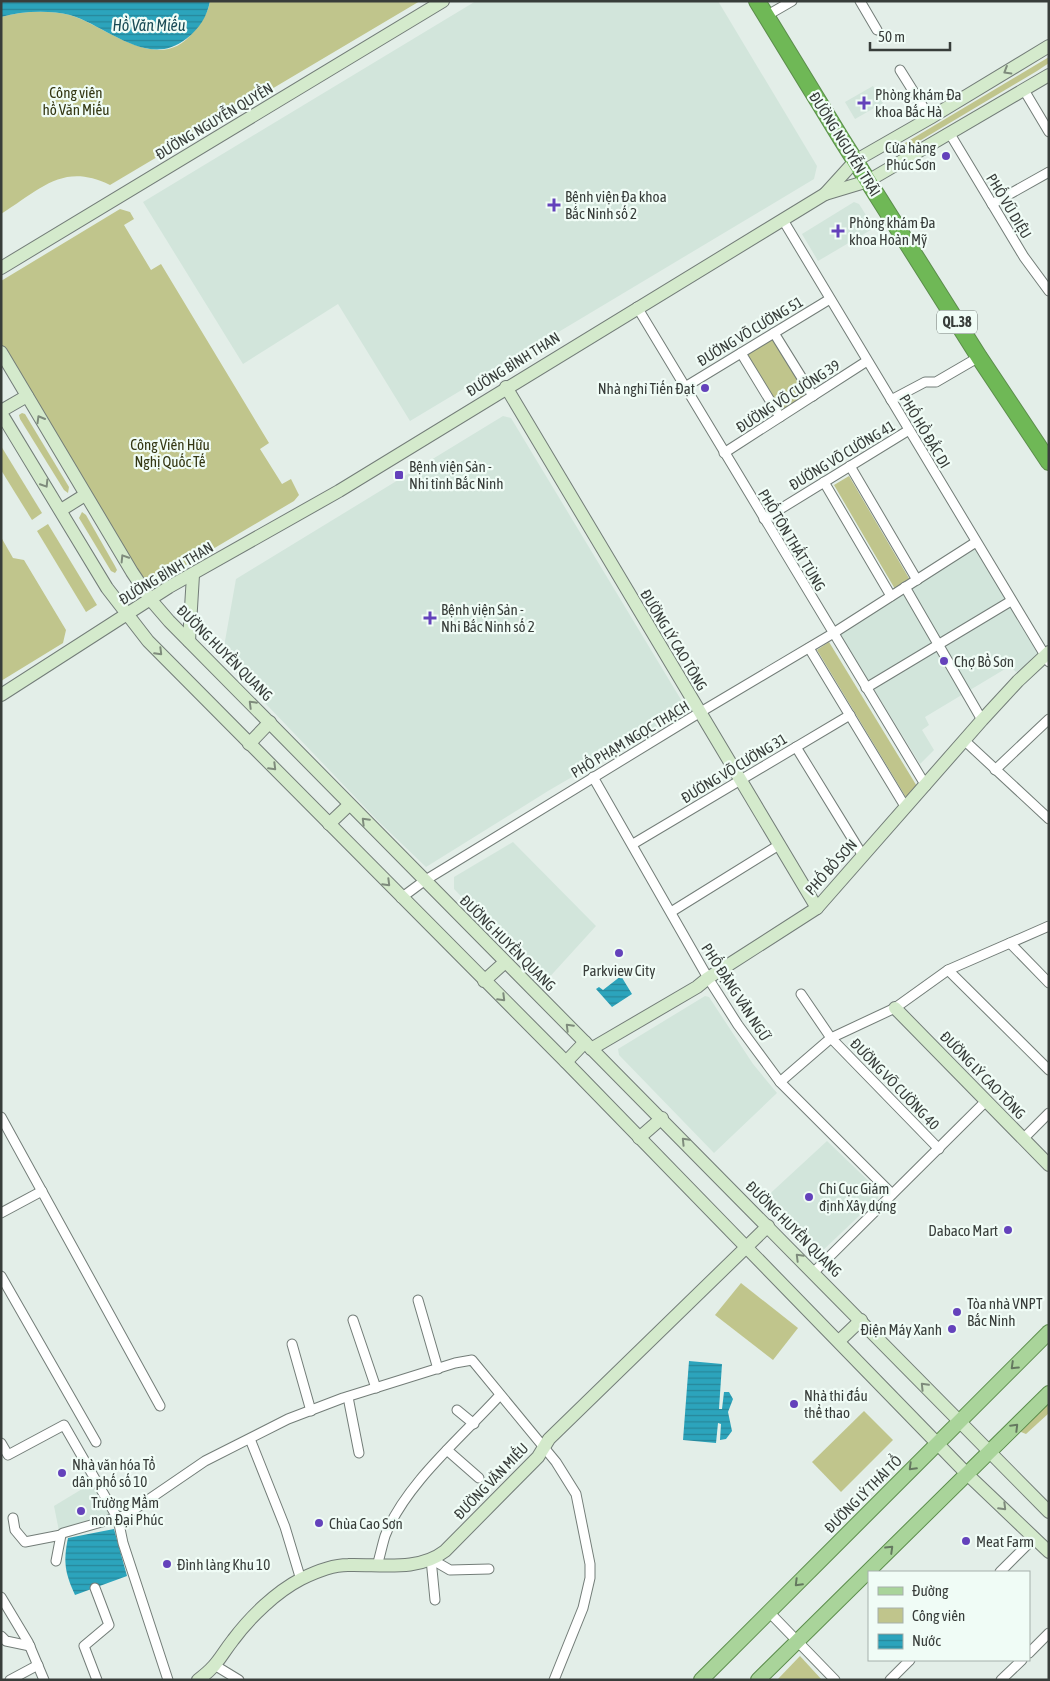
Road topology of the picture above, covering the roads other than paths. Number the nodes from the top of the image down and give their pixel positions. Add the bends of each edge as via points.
1 (443, 1) edge
2 (757, 1) edge
3 (792, 1) edge
4 (860, 1) edge
5 (766, 16) junction
6 (877, 30) dead end
7 (1049, 46) edge
8 (900, 70) dead end
9 (1049, 75) edge
10 (1024, 90) junction
11 (930, 118) junction
12 (1049, 132) edge
13 (950, 134) junction
14 (854, 161) junction
15 (1049, 172) edge
16 (868, 181) junction
17 (824, 194) junction
18 (992, 204) junction
19 (783, 220) junction
20 (1, 268) edge
21 (1049, 291) edge
22 (830, 299) junction
23 (637, 307) junction
24 (774, 333) junction
25 (1, 352) edge
26 (741, 353) junction
27 (979, 357) junction
28 (867, 361) junction
29 (506, 387) junction
30 (685, 387) junction
31 (27, 396) junction
32 (813, 396) junction
33 (890, 400) junction
34 (1, 412) edge
35 (780, 416) junction
36 (908, 430) junction
37 (724, 453) junction
38 (1048, 460) edge
39 (850, 466) junction
40 (824, 482) junction
41 (85, 495) junction
42 (61, 510) junction
43 (764, 519) junction
44 (976, 542) junction
45 (192, 575) junction
46 (917, 580) junction
47 (905, 587) junction
48 (891, 596) junction
49 (150, 599) junction
50 (1011, 601) junction
51 (127, 615) junction
52 (832, 634) junction
53 (189, 641) junction
54 (938, 644) junction
55 (809, 648) junction
56 (1047, 657) edge
57 (866, 688) junction
58 (1, 695) edge
59 (698, 713) junction
60 (850, 715) junction
61 (1049, 719) edge
62 (982, 720) junction
63 (270, 722) junction
64 (965, 741) junction
65 (249, 744) junction
66 (796, 747) junction
67 (996, 770) junction
68 (593, 777) junction
69 (740, 781) junction
70 (926, 786) junction
71 (349, 805) junction
72 (906, 808) junction
73 (1049, 819) edge
74 (329, 824) junction
75 (633, 844) junction
76 (779, 845) junction
77 (863, 856) junction
78 (424, 881) junction
79 (402, 898) junction
80 (817, 908) junction
81 (671, 912) junction
82 (1049, 926) edge
83 (1010, 943) junction
84 (504, 962) junction
85 (948, 970) junction
86 (708, 978) junction
87 (484, 981) junction
88 (1049, 982) edge
89 (801, 994) dead end
90 (895, 1008) junction
91 (831, 1038) junction
92 (588, 1046) junction
93 (566, 1062) junction
94 (1049, 1070) edge
95 (780, 1082) junction
96 (986, 1101) junction
97 (1049, 1112) edge
98 (1, 1117) edge
99 (662, 1118) junction
100 (639, 1138) junction
101 (1023, 1139) junction
102 (939, 1149) junction
103 (1049, 1165) edge
104 (42, 1191) junction
105 (892, 1194) junction
106 (1, 1214) edge
107 (768, 1226) junction
108 (748, 1247) junction
109 (814, 1272) junction
110 (1, 1276) edge
111 (418, 1300) dead end
112 (353, 1320) dead end
113 (861, 1320) junction
114 (1049, 1332) edge
115 (839, 1341) junction
116 (292, 1344) dead end
117 (438, 1369) junction
118 (376, 1388) junction
119 (1049, 1393) edge
120 (500, 1395) junction
121 (348, 1397) junction
122 (160, 1406) dead end
123 (311, 1410) junction
124 (457, 1410) dead end
125 (959, 1421) junction
126 (474, 1424) junction
127 (250, 1439) junction
128 (96, 1442) dead end
129 (1, 1443) edge
130 (937, 1443) junction
131 (543, 1449) junction
132 (447, 1450) junction
133 (360, 1452) dead end
134 (990, 1452) junction
135 (968, 1474) junction
136 (479, 1478) dead end
137 (1049, 1512) edge
138 (13, 1518) dead end
139 (118, 1519) junction
140 (60, 1534) junction
141 (1034, 1538) junction
142 (1049, 1552) edge
143 (431, 1559) junction
144 (56, 1561) dead end
145 (377, 1566) junction
146 (489, 1569) dead end
147 (869, 1571) edge
148 (1001, 1571) edge
149 (868, 1572) edge
150 (300, 1580) junction
151 (95, 1588) dead end
152 (1, 1597) edge
153 (435, 1600) dead end
154 (769, 1612) junction
155 (1049, 1633) edge
156 (1, 1636) edge
157 (797, 1641) junction
158 (30, 1646) junction
159 (1030, 1652) edge
160 (909, 1661) edge
161 (1021, 1661) edge
162 (38, 1665) junction
163 (216, 1666) junction
164 (10, 1680) edge
165 (44, 1680) edge
166 (97, 1680) edge
167 (168, 1680) edge
168 (198, 1680) edge
169 (239, 1680) edge
170 (554, 1680) edge
171 (701, 1680) edge
172 (758, 1680) edge
173 (835, 1680) edge
174 (890, 1680) edge
175 (1002, 1680) edge

1 - 20 street, ĐƯỜNG NGUYỄN QUYỀN
2 - 5 highway, ĐƯỜNG NGUYỄN TRÃI / QL.38
3 - 5 street
4 - 6 street
5 - 14 highway, ĐƯỜNG NGUYỄN TRÃI / QL.38
7 -> 11 street
8 - 11 street
9 - 10 street, ĐƯỜNG BÌNH THAN
10 - 12 street
10 - 13 street, ĐƯỜNG BÌNH THAN
11 - 14 street
13 - 16 street, ĐƯỜNG BÌNH THAN
13 - 18 street, PHỐ VŨ DIỆU
14 - 16 highway, ĐƯỜNG NGUYỄN TRÃI / QL.38
14 - 17 street
15 - 18 street
16 - 17 street, ĐƯỜNG BÌNH THAN
16 - 27 highway, ĐƯỜNG NGUYỄN TRÃI / QL.38
17 - 19 street, ĐƯỜNG BÌNH THAN
18 - 21 street, PHỐ VŨ DIỆU via 1028,264
19 - 22 street, PHỐ HỒ ĐẮC DI
19 - 23 street, ĐƯỜNG BÌNH THAN
22 - 24 street, ĐƯỜNG VÕ CƯỜNG 51
22 - 28 street, PHỐ HỒ ĐẮC DI
23 - 29 street, ĐƯỜNG BÌNH THAN
23 - 30 street, PHỐ TÔN THẤT TÙNG
24 - 26 street, ĐƯỜNG VÕ CƯỜNG 51
24 - 32 street
25 - 31 street, ĐƯỜNG HUYỀN QUANG
26 - 30 street, ĐƯỜNG VÕ CƯỜNG 51
26 - 35 street
27 - 33 street via 936,382 925,382
27 - 38 highway, ĐƯỜNG NGUYỄN TRÃI / QL.38
28 - 32 street, ĐƯỜNG VÕ CƯỜNG 39
28 - 33 street, PHỐ HỒ ĐẮC DI
29 - 45 street, ĐƯỜNG BÌNH THAN via 330,496
29 - 59 street, ĐƯỜNG LÝ CAO TÔNG
30 - 37 street, PHỐ TÔN THẤT TÙNG
31 - 34 street
41 -> 31 street, ĐƯỜNG HUYỀN QUANG
32 - 35 street, ĐƯỜNG VÕ CƯỜNG 39
33 - 36 street, PHỐ HỒ ĐẮC DI
34 -> 42 street
35 - 37 street, ĐƯỜNG VÕ CƯỜNG 39
36 - 39 street, ĐƯỜNG VÕ CƯỜNG 41
36 - 44 street, PHỐ HỒ ĐẮC DI
37 - 43 street, PHỐ TÔN THẤT TÙNG
39 - 40 street, ĐƯỜNG VÕ CƯỜNG 41
39 - 46 street
40 - 43 street, ĐƯỜNG VÕ CƯỜNG 41
40 - 48 street
41 - 42 street
49 -> 41 street, ĐƯỜNG HUYỀN QUANG
42 - 51 street via 107,588
43 - 52 street, PHỐ TÔN THẤT TÙNG
44 - 46 street, PHỐ PHẠM NGỌC THẠCH
44 - 50 street, PHỐ HỒ ĐẮC DI
45 - 49 street, ĐƯỜNG BÌNH THAN
45 - 53 street
46 - 47 street, PHỐ PHẠM NGỌC THẠCH
47 - 48 street, PHỐ PHẠM NGỌC THẠCH
47 - 54 street
48 - 52 street, PHỐ PHẠM NGỌC THẠCH
49 - 51 street, ĐƯỜNG BÌNH THAN
49 - 53 street, ĐƯỜNG HUYỀN QUANG
50 - 54 street
50 - 56 street, PHỐ HỒ ĐẮC DI
51 - 58 street, ĐƯỜNG BÌNH THAN
51 -> 65 street via 148,641
52 - 55 street, PHỐ PHẠM NGỌC THẠCH
52 - 57 street, PHỐ TÔN THẤT TÙNG
63 -> 53 street, ĐƯỜNG HUYỀN QUANG
54 - 57 street
54 - 62 street
55 - 59 street, PHỐ PHẠM NGỌC THẠCH
55 - 60 street
56 - 62 street, PHỐ BỒ SƠN
57 - 70 street, PHỐ TÔN THẤT TÙNG
59 - 68 street, PHỐ PHẠM NGỌC THẠCH
59 - 69 street, ĐƯỜNG LÝ CAO TÔNG
60 - 66 street, ĐƯỜNG VÕ CƯỜNG 31
60 - 72 street
61 - 67 street
62 - 64 street, PHỐ BỒ SƠN
63 - 65 street
63 - 71 street, ĐƯỜNG HUYỀN QUANG
64 - 67 street
64 - 70 street, PHỐ BỒ SƠN
65 -> 74 street
66 - 69 street, ĐƯỜNG VÕ CƯỜNG 31
66 - 77 street
67 - 73 street
68 - 75 street, PHỐ ĐẶNG VĂN NGỮ
68 - 78 street, PHỐ PHẠM NGỌC THẠCH
69 - 75 street, ĐƯỜNG VÕ CƯỜNG 31
69 - 76 street, ĐƯỜNG LÝ CAO TÔNG
70 - 72 street, PHỐ BỒ SƠN
71 - 74 street
78 -> 71 street, ĐƯỜNG HUYỀN QUANG
72 - 77 street, PHỐ BỒ SƠN
74 -> 79 street
75 - 81 street, PHỐ ĐẶNG VĂN NGỮ
76 - 80 street, ĐƯỜNG LÝ CAO TÔNG
76 - 81 street
77 - 80 street, PHỐ BỒ SƠN
78 - 79 street, PHỐ PHẠM NGỌC THẠCH
78 - 84 street, ĐƯỜNG HUYỀN QUANG
79 - 87 street
80 - 86 street, PHỐ BỒ SƠN
81 - 86 street, PHỐ ĐẶNG VĂN NGỮ
82 - 83 street
83 - 85 street
83 - 88 street
84 - 87 street
92 -> 84 street, ĐƯỜNG HUYỀN QUANG
85 - 90 street
85 - 94 street
86 - 92 street, PHỐ BỒ SƠN via 698,987
86 - 95 street, PHỐ ĐẶNG VĂN NGỮ
87 -> 93 street
89 - 91 street, ĐƯỜNG VÕ CƯỜNG 40
90 - 91 street
90 - 96 street, ĐƯỜNG LÝ CAO TÔNG
91 - 95 street
91 - 102 street, ĐƯỜNG VÕ CƯỜNG 40
92 - 93 street, PHỐ BỒ SƠN
92 - 99 street, ĐƯỜNG HUYỀN QUANG
93 - 100 street
95 - 105 street, PHỐ ĐẶNG VĂN NGỮ
96 - 101 street, ĐƯỜNG LÝ CAO TÔNG
96 - 102 street
97 - 101 street
98 - 104 street
99 - 100 street
107 -> 99 street, ĐƯỜNG HUYỀN QUANG
100 - 108 street
101 - 103 street, ĐƯỜNG LÝ CAO TÔNG
102 - 105 street
104 - 106 street
104 - 122 street
105 - 109 street
107 - 108 street, ĐƯỜNG VĂN MIẾU
109 -> 107 street, ĐƯỜNG HUYỀN QUANG
108 - 115 street
108 - 131 street, ĐƯỜNG VĂN MIẾU via 549,1439
109 - 113 street, ĐƯỜNG HUYỀN QUANG
110 - 128 street
111 - 117 street
112 - 118 street
113 - 115 street
125 -> 113 street, ĐƯỜNG HUYỀN QUANG
114 -> 125 main road, ĐƯỜNG LÝ THÁI TỔ
115 - 130 street
116 - 123 street
117 - 118 street
117 - 120 street via 472,1360
118 - 121 street
134 -> 119 main road
120 - 126 street
120 - 131 street
121 - 123 street
121 - 133 street
123 - 127 street
124 - 126 street
125 - 130 main road, ĐƯỜNG LÝ THÁI TỔ
125 - 134 street, ĐƯỜNG HUYỀN QUANG
126 - 132 street
127 - 139 street via 205,1461
127 - 150 street via 285,1527
129 - 139 street via 8,1455 64,1424
130 - 135 street
130 -> 154 main road, ĐƯỜNG LÝ THÁI TỔ
131 - 143 street, ĐƯỜNG VĂN MIẾU via 453,1543
131 - 170 street via 556,1462 576,1494 590,1564 583,1608
132 - 136 street
132 - 145 street via 408,1497 386,1535
134 - 135 main road
134 - 137 street, ĐƯỜNG HUYỀN QUANG
135 -> 141 street
147 -> 135 main road
138 - 140 street via 16,1530 25,1542
139 - 140 street
139 - 167 street
140 - 144 street
141 - 142 street
141 - 148 street
143 - 145 street, ĐƯỜNG VĂN MIẾU
143 - 146 street via 450,1570
143 - 153 street
145 - 150 street, ĐƯỜNG VĂN MIẾU via 347,1564
157 -> 149 main road
150 - 163 street, ĐƯỜNG VĂN MIẾU via 254,1617
151 - 166 street via 109,1625 84,1646
152 - 158 street
154 - 157 street
154 - 171 main road, ĐƯỜNG LÝ THÁI TỔ
155 - 159 street
156 - 158 street via 6,1641
157 - 172 main road
157 - 173 street
158 - 162 street
160 - 174 street
161 - 175 street
162 - 164 street
162 - 165 street
163 - 168 street, ĐƯỜNG VĂN MIẾU
163 - 169 street

